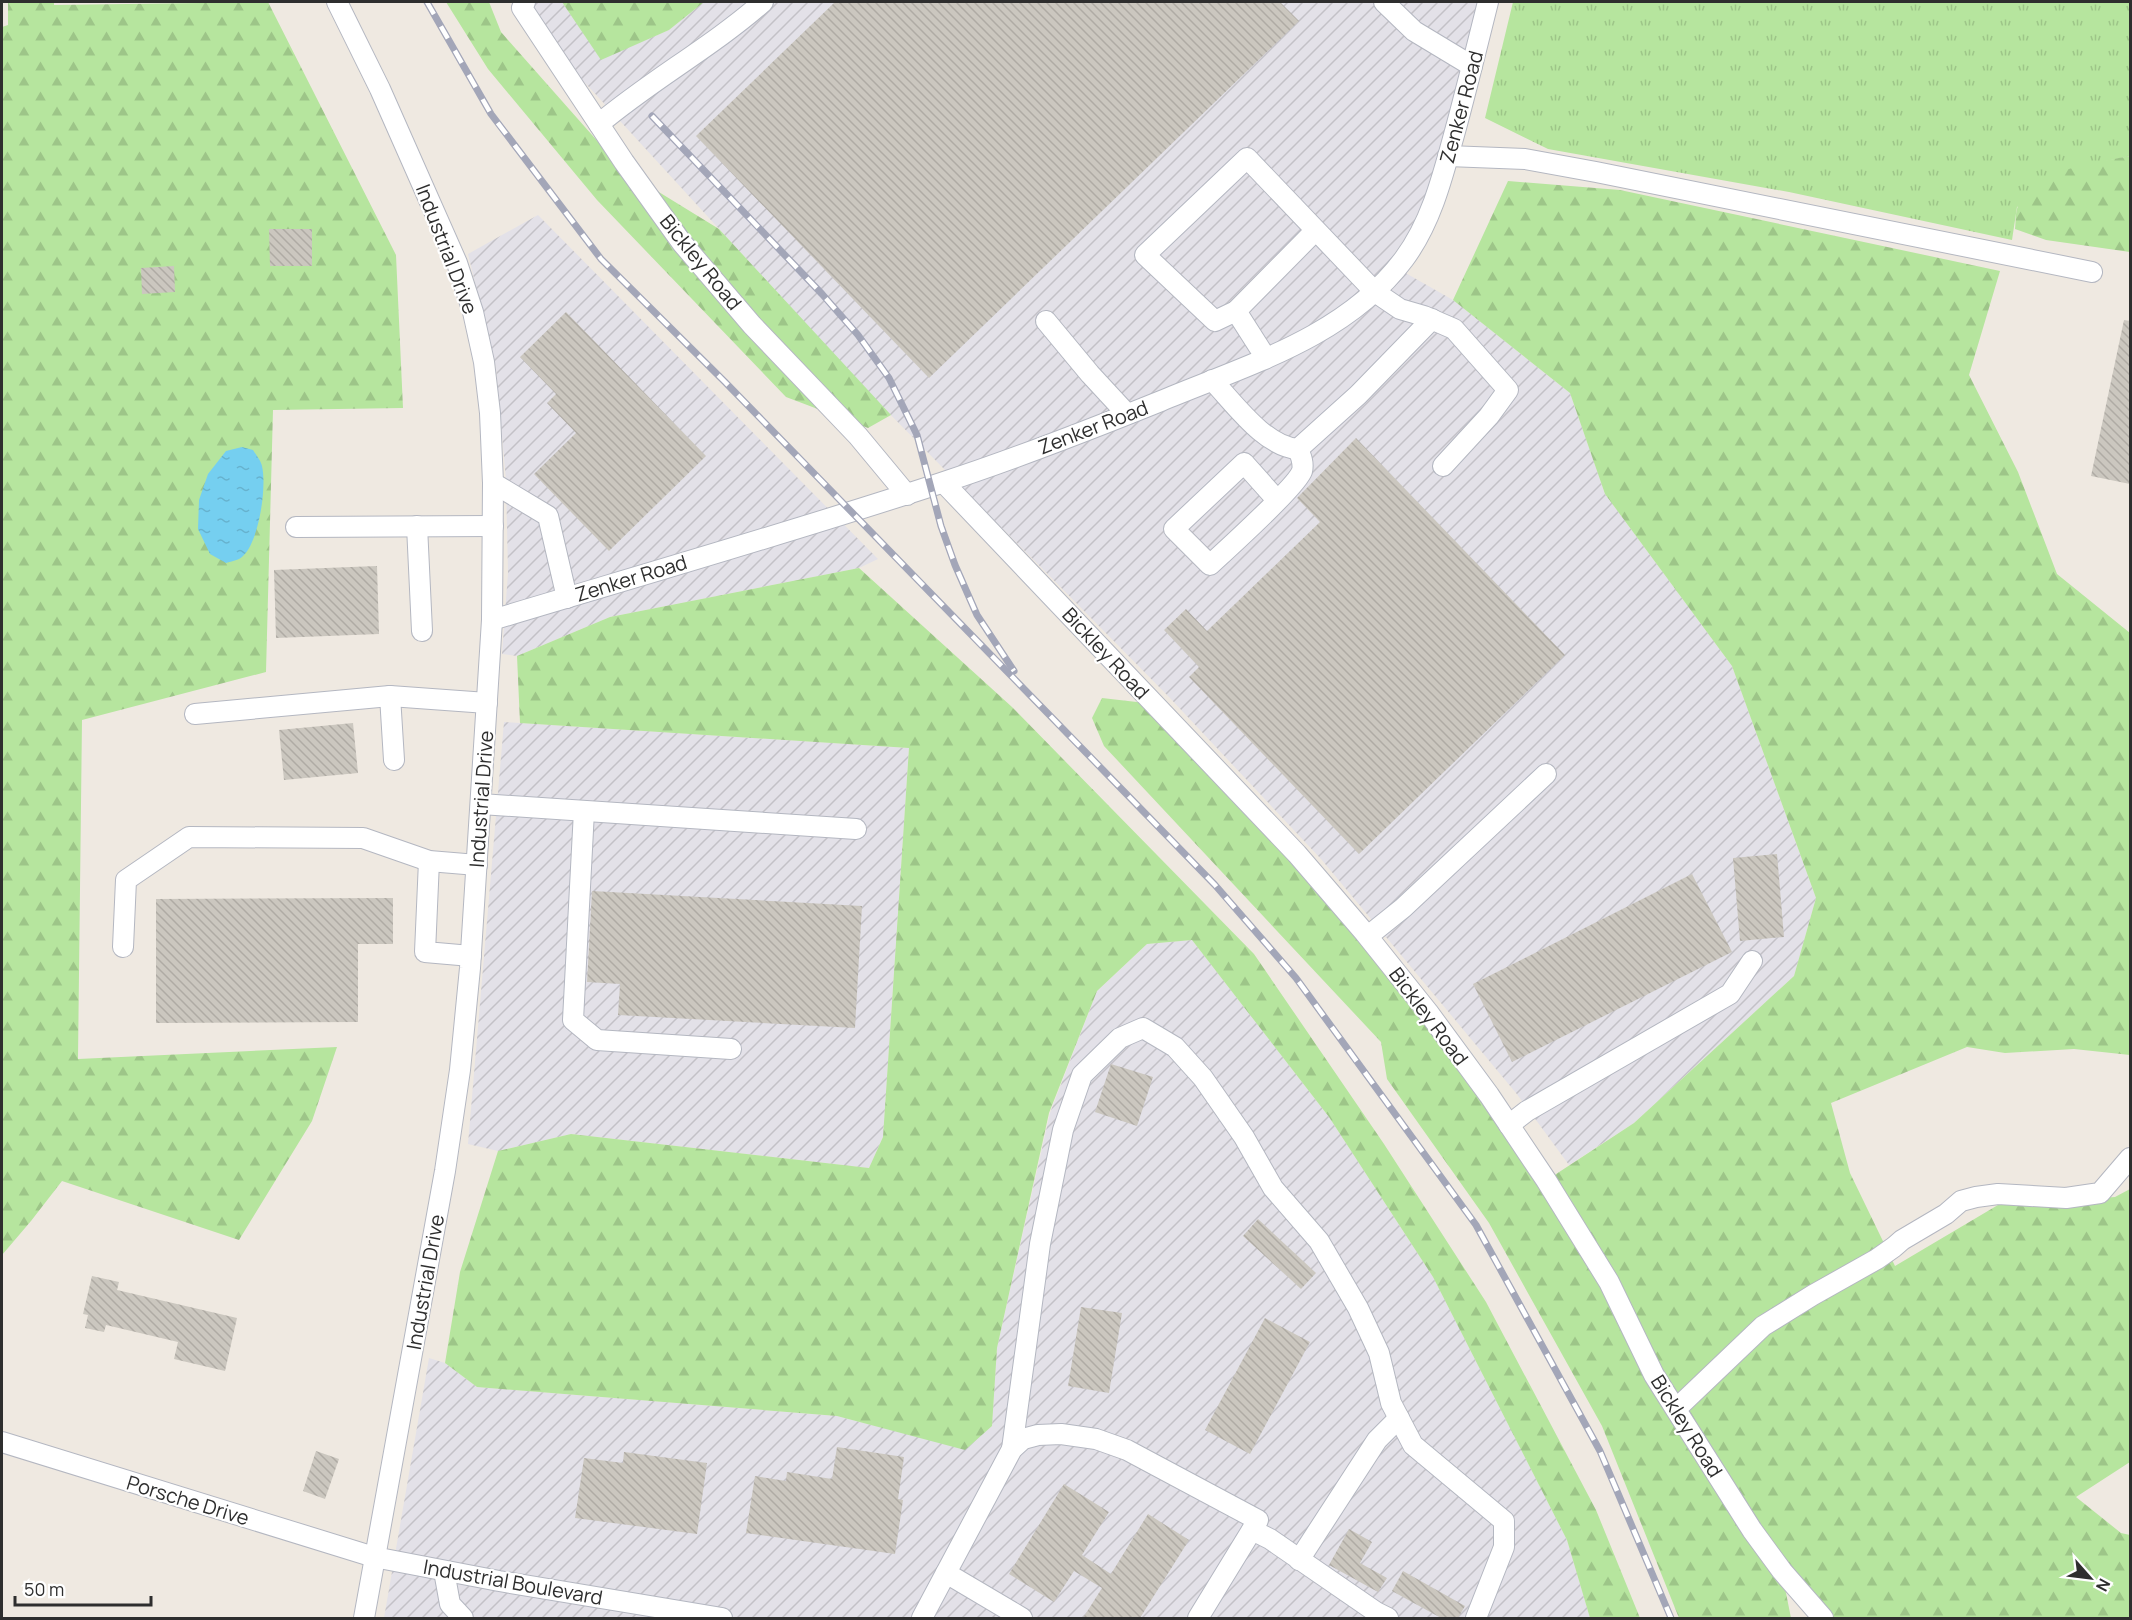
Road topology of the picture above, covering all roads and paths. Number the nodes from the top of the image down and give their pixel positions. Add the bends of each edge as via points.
1 (338, 2) edge
2 (763, 2) edge
3 (1384, 2) edge
4 (1488, 2) edge
5 (524, 5) edge
6 (1472, 66) junction
7 (599, 124) junction
8 (1448, 156) junction
9 (1316, 230) junction
10 (2092, 272) dead end
11 (1375, 292) junction
12 (1236, 311) junction
13 (1432, 320) junction
14 (1046, 321) dead end
15 (1266, 358) junction
16 (1212, 380) junction
17 (1127, 414) junction
18 (1298, 449) junction
19 (1443, 466) dead end
20 (493, 483) junction
21 (944, 483) junction
22 (907, 495) junction
23 (1277, 500) junction
24 (417, 526) junction
25 (493, 526) junction
26 (296, 527) dead end
27 (567, 598) junction
28 (492, 620) junction
29 (422, 631) dead end
30 (390, 696) junction
31 (487, 703) junction
32 (195, 714) dead end
33 (394, 760) dead end
34 (1546, 774) dead end
35 (481, 804) junction
36 (584, 811) junction
37 (856, 829) dead end
38 (429, 861) junction
39 (477, 865) junction
40 (1368, 936) junction
41 (123, 947) dead end
42 (471, 956) junction
43 (1752, 961) dead end
44 (731, 1049) dead end
45 (1509, 1125) junction
46 (2130, 1158) edge
47 (1677, 1409) junction
48 (1399, 1418) junction
49 (2, 1442) edge
50 (1012, 1449) junction
51 (1252, 1530) junction
52 (375, 1557) junction
53 (1299, 1560) junction
54 (444, 1571) junction
55 (946, 1572) junction
56 (364, 1618) edge
57 (463, 1618) edge
58 (722, 1618) edge
59 (922, 1618) edge
60 (1022, 1618) edge
61 (1198, 1618) edge
62 (1388, 1618) edge
63 (1476, 1618) edge
64 (1823, 1618) edge

1 - 20 street, Industrial Drive via 442,228 473,312 490,413
2 - 7 street
3 - 6 street via 1414,31
4 - 6 street, Zenker Road
5 - 7 street, Bickley Road
6 - 8 street, Zenker Road
7 - 22 street, Bickley Road via 689,251
8 - 10 street via 1525,159
8 - 11 street, Zenker Road via 1423,229 1405,258
9 - 11 street
9 - 12 street
9 - 12 street via 1247,158 1145,255 1215,321
11 - 13 street via 1400,309
11 - 15 street, Zenker Road via 1342,318
12 - 15 street
13 - 18 street
13 - 19 street via 1454,329 1508,390
14 - 17 street
15 - 16 street, Zenker Road
16 - 17 street, Zenker Road
16 - 18 street via 1258,430 1286,448
17 - 21 street, Zenker Road
18 - 23 street via 1303,460 1302,472
20 - 25 street, Industrial Drive
20 - 27 street via 548,516
21 - 22 street, Zenker Road
21 - 40 street, Bickley Road via 1297,854
22 - 27 street, Zenker Road
23 - 23 street via 1210,565 1174,529 1244,463
24 - 25 street
24 - 26 street
24 - 29 street
25 - 28 street, Industrial Drive
27 - 28 street, Zenker Road
28 - 31 street, Industrial Drive
30 - 31 street
30 - 32 street
30 - 33 street
31 - 35 street, Industrial Drive
34 - 40 street
35 - 36 street
35 - 39 street, Industrial Drive
36 - 37 street
36 - 44 street via 573,1020 597,1040
38 - 39 street
38 - 41 street via 363,838 189,837 126,880
38 - 42 street via 425,952
39 - 42 street, Industrial Drive
40 - 45 street, Bickley Road
42 - 52 street, Industrial Drive via 446,1172
43 - 45 street via 1730,994
45 - 47 street, Bickley Road via 1609,1282 1654,1375
46 - 47 street via 2100,1192 2066,1198 1998,1194 1961,1201 1877,1259 1763,1326
47 - 64 street, Bickley Road via 1752,1530
48 - 50 street via 1391,1403 1379,1353 1319,1241 1273,1188 1203,1078 1175,1047 1143,1028 1120,1038 1082,1075 1063,1130 1040,1244
48 - 53 street via 1377,1440
48 - 63 street via 1413,1445 1504,1521 1504,1547
49 - 52 street, Porsche Drive
50 - 51 street via 1023,1439 1038,1435 1096,1438 1127,1450 1258,1521
50 - 55 street
51 - 53 street
51 - 61 street
52 - 54 street, Industrial Boulevard
52 - 56 street, Industrial Drive
53 - 62 street
54 - 57 street via 450,1604
54 - 58 street, Industrial Boulevard
55 - 59 street
55 - 60 street

